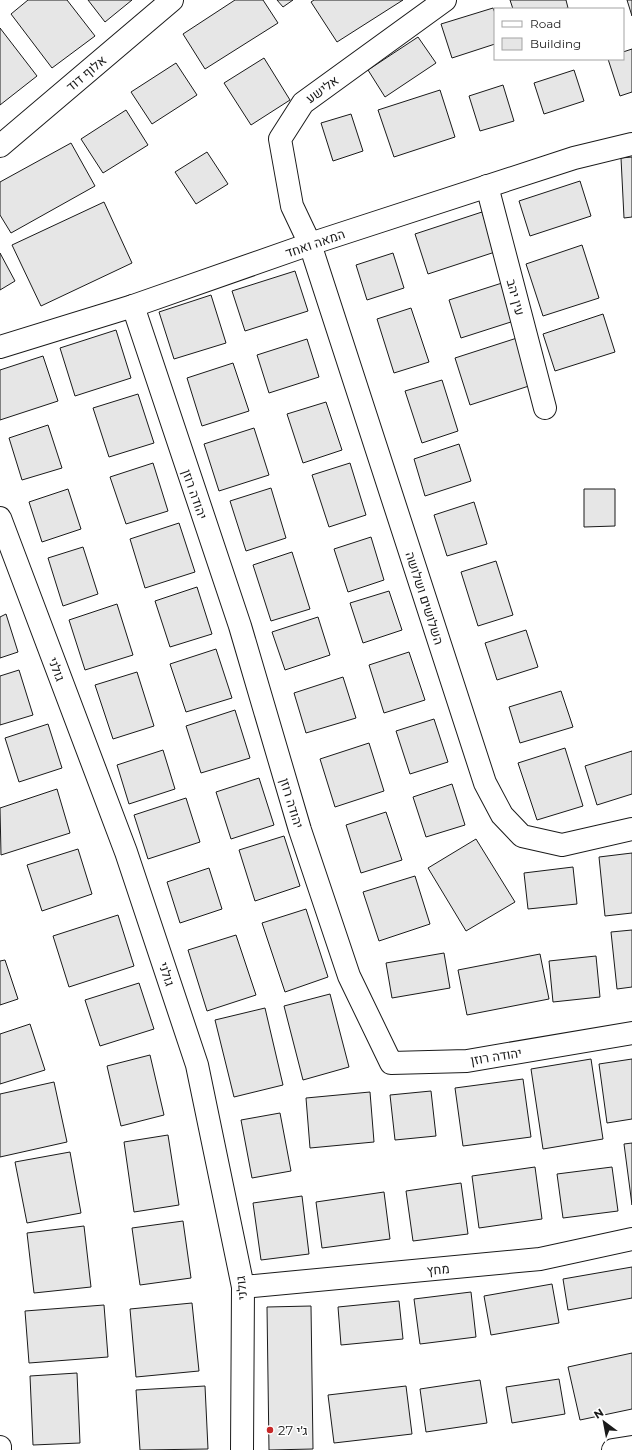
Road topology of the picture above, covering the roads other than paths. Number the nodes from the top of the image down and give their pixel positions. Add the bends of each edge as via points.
1 (172, 0) edge
2 (446, 0) edge
3 (632, 144) edge
4 (0, 146) edge
5 (487, 186) junction
6 (310, 244) junction
7 (133, 306) junction
8 (0, 347) edge
9 (545, 408) dead end
10 (0, 518) edge
11 (632, 829) edge
12 (632, 1033) edge
13 (632, 1239) edge
14 (243, 1287) junction
15 (0, 1446) edge
16 (632, 1447) edge
17 (0, 1450) edge
18 (242, 1450) edge
19 (613, 1450) edge

1 - 4 street, אלוף דוד
2 - 6 street, אלישע via 303,103 280,139 292,206
3 - 5 street, המאה ואחד via 574,158
5 - 6 street, המאה ואחד
5 - 9 street, עין יהב
6 - 7 street, המאה ואחד
6 - 11 street, השלושים ושלושה via 484,782 502,815 522,836 562,845
7 - 8 street, המאה ואחד
7 - 12 street, יהודה רוזן via 240,626 300,830 349,976 391,1063 467,1061
10 - 14 street, גולני via 126,852 197,1065
13 - 14 street, מחץ via 540,1259
14 - 18 street, גולני
15 - 17 street
16 - 19 street

